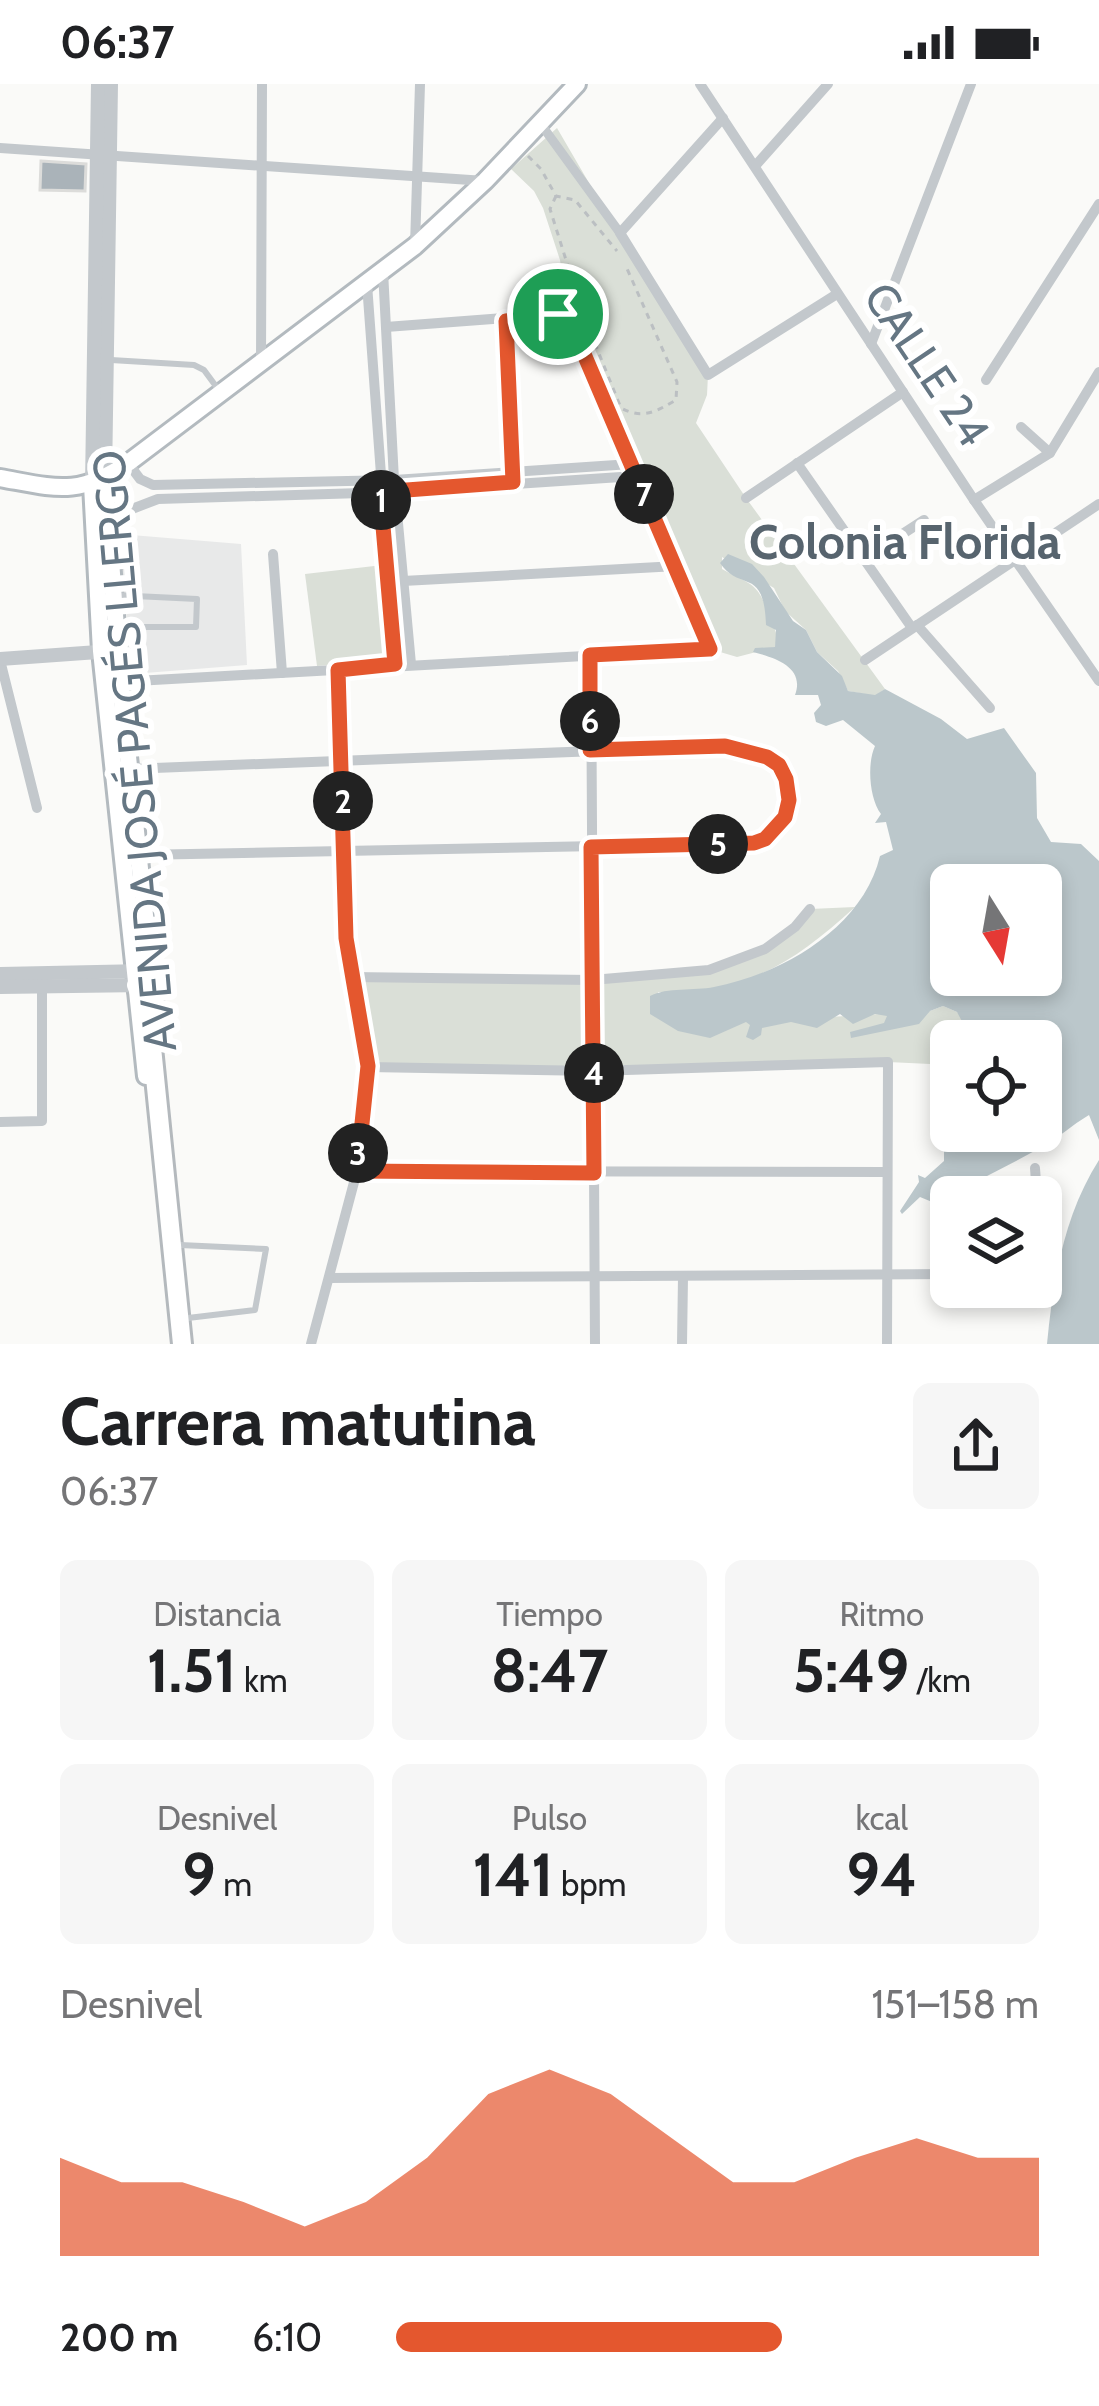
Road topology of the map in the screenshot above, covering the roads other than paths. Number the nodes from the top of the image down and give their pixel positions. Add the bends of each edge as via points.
1 (98, 84) edge
2 (111, 84) edge
3 (262, 84) edge
4 (420, 84) edge
5 (577, 84) edge
6 (700, 84) edge
7 (828, 84) edge
8 (971, 84) edge
9 (723, 118) junction
10 (540, 123) junction
11 (0, 148) edge
12 (102, 153) junction
13 (261, 164) junction
14 (756, 165) junction
15 (419, 175) junction
16 (485, 181) junction
17 (1099, 204) edge
18 (620, 233) junction
19 (415, 246) junction
20 (383, 271) junction
21 (367, 284) junction
22 (837, 294) junction
23 (506, 321) junction
24 (386, 327) junction
25 (871, 344) junction
26 (107, 359) junction
27 (261, 364) junction
28 (1099, 372) edge
29 (986, 380) dead end
30 (220, 392) junction
31 (902, 392) junction
32 (1021, 427) dead end
33 (1050, 453) junction
34 (128, 463) junction
35 (797, 463) junction
36 (633, 470) junction
37 (513, 476) junction
38 (0, 478) edge
39 (98, 482) junction
40 (380, 486) junction
41 (395, 486) junction
42 (746, 498) dead end
43 (974, 500) junction
44 (1099, 504) edge
45 (924, 520) dead end
46 (100, 533) junction
47 (273, 554) dead end
48 (1016, 557) junction
49 (864, 560) junction
50 (676, 566) junction
51 (403, 580) junction
52 (112, 595) junction
53 (115, 627) junction
54 (914, 627) junction
55 (109, 651) junction
56 (590, 655) junction
57 (0, 660) edge
58 (865, 660) dead end
59 (395, 664) junction
60 (411, 664) junction
61 (338, 670) junction
62 (282, 673) junction
63 (1099, 681) edge
64 (112, 683) junction
65 (990, 708) dead end
66 (590, 750) junction
67 (343, 758) junction
68 (129, 769) junction
69 (38, 808) dead end
70 (591, 847) junction
71 (343, 850) junction
72 (138, 855) junction
73 (810, 909) dead end
74 (0, 974) edge
75 (351, 977) junction
76 (143, 978) junction
77 (592, 980) junction
78 (41, 986) junction
79 (0, 987) edge
80 (368, 1066) junction
81 (594, 1071) junction
82 (0, 1122) edge
83 (1035, 1168) dead end
84 (357, 1171) junction
85 (887, 1172) junction
86 (594, 1173) junction
87 (1036, 1176) edge
88 (180, 1245) junction
89 (930, 1275) edge
90 (886, 1276) junction
91 (683, 1277) junction
92 (329, 1278) junction
93 (595, 1278) junction
94 (188, 1318) junction
95 (182, 1344) edge
96 (311, 1344) edge
97 (595, 1344) edge
98 (682, 1344) edge
99 (886, 1344) edge

1 - 12 street, AVENIDA JOSÉ PAGÉS LLERGO
2 - 12 street, AVENIDA JOSÉ PAGÉS LLERGO
3 - 13 street
4 - 15 street
5 - 10 main road
6 - 9 street, CALLE 24
7 - 14 street
8 - 25 street
9 - 14 street, CALLE 24
9 - 18 street
10 - 16 main road
10 - 18 street
11 - 12 street
12 - 13 street
12 - 26 street, AVENIDA JOSÉ PAGÉS LLERGO
12 - 39 street, AVENIDA JOSÉ PAGÉS LLERGO
13 - 15 street
13 - 27 street
14 - 22 street, CALLE 24
15 - 16 street
15 - 19 street
16 - 19 main road
17 - 29 street
18 - 22 street via 708,375
19 - 20 main road
20 - 21 main road
20 - 24 street
21 - 27 main road
21 - 40 street
22 - 25 street, CALLE 24
23 - 24 street
23 - 36 street via 569,319
23 - 37 street
24 - 41 street
25 - 31 street, CALLE 24
26 - 30 lane via 194,365
26 - 39 street, AVENIDA JOSÉ PAGÉS LLERGO
27 - 30 main road
28 - 33 street
30 - 34 main road
31 - 35 street
31 - 43 street, CALLE 24
32 - 33 street
33 - 43 street
34 - 39 main road
34 - 40 street via 153,484
35 - 42 street
35 - 49 street
36 - 37 street
36 - 50 street
37 - 41 street
38 - 39 main road via 69,488
39 - 46 main road, AVENIDA JOSÉ PAGÉS LLERGO
40 - 41 street
40 - 46 street via 158,500
40 - 59 street
41 - 51 street
43 - 48 street, CALLE 24
44 - 48 street
45 - 49 street
46 - 52 main road, AVENIDA JOSÉ PAGÉS LLERGO
46 - 55 main road, AVENIDA JOSÉ PAGÉS LLERGO
47 - 62 street
48 - 54 street
48 - 63 street, CALLE 24
49 - 54 street
50 - 51 street
50 - 56 street via 710,649
51 - 60 street
52 - 53 main road, AVENIDA JOSÉ PAGÉS LLERGO
52 - 53 lane via 197,602 196,627
53 - 55 main road, AVENIDA JOSÉ PAGÉS LLERGO
54 - 58 street
54 - 65 street
55 - 57 street
55 - 64 main road, AVENIDA JOSÉ PAGÉS LLERGO
56 - 60 street
56 - 66 street
57 - 69 street
59 - 60 street
59 - 61 street
61 - 62 street
61 - 67 street
62 - 64 street
64 - 68 main road, AVENIDA JOSÉ PAGÉS LLERGO
64 - 76 main road, AVENIDA JOSÉ PAGÉS LLERGO
66 - 67 street
66 - 70 street
66 - 70 street via 747,749 779,765 789,800 778,828 754,843
67 - 68 street
67 - 71 street
68 - 72 main road, AVENIDA JOSÉ PAGÉS LLERGO
70 - 71 street
70 - 77 street
71 - 72 street
71 - 75 street
72 - 76 main road, AVENIDA JOSÉ PAGÉS LLERGO
73 - 77 street via 777,941 732,964
74 - 76 street
75 - 77 street
75 - 80 street
76 - 78 street
76 - 88 main road, AVENIDA JOSÉ PAGÉS LLERGO
76 - 95 main road, AVENIDA JOSÉ PAGÉS LLERGO
76 - 95 highway
77 - 81 street
78 - 79 street
78 - 82 street via 41,1121
80 - 81 street
80 - 84 street
81 - 85 street via 888,1062
81 - 86 street
83 - 87 street
84 - 86 street
84 - 92 street
85 - 86 street
85 - 90 street
86 - 93 street
88 - 94 main road, AVENIDA JOSÉ PAGÉS LLERGO
88 - 94 lane via 266,1249 255,1310
89 - 90 street
90 - 91 street
90 - 99 street
91 - 93 street
91 - 98 street
92 - 93 street
92 - 96 street
93 - 97 street
94 - 95 main road, AVENIDA JOSÉ PAGÉS LLERGO

